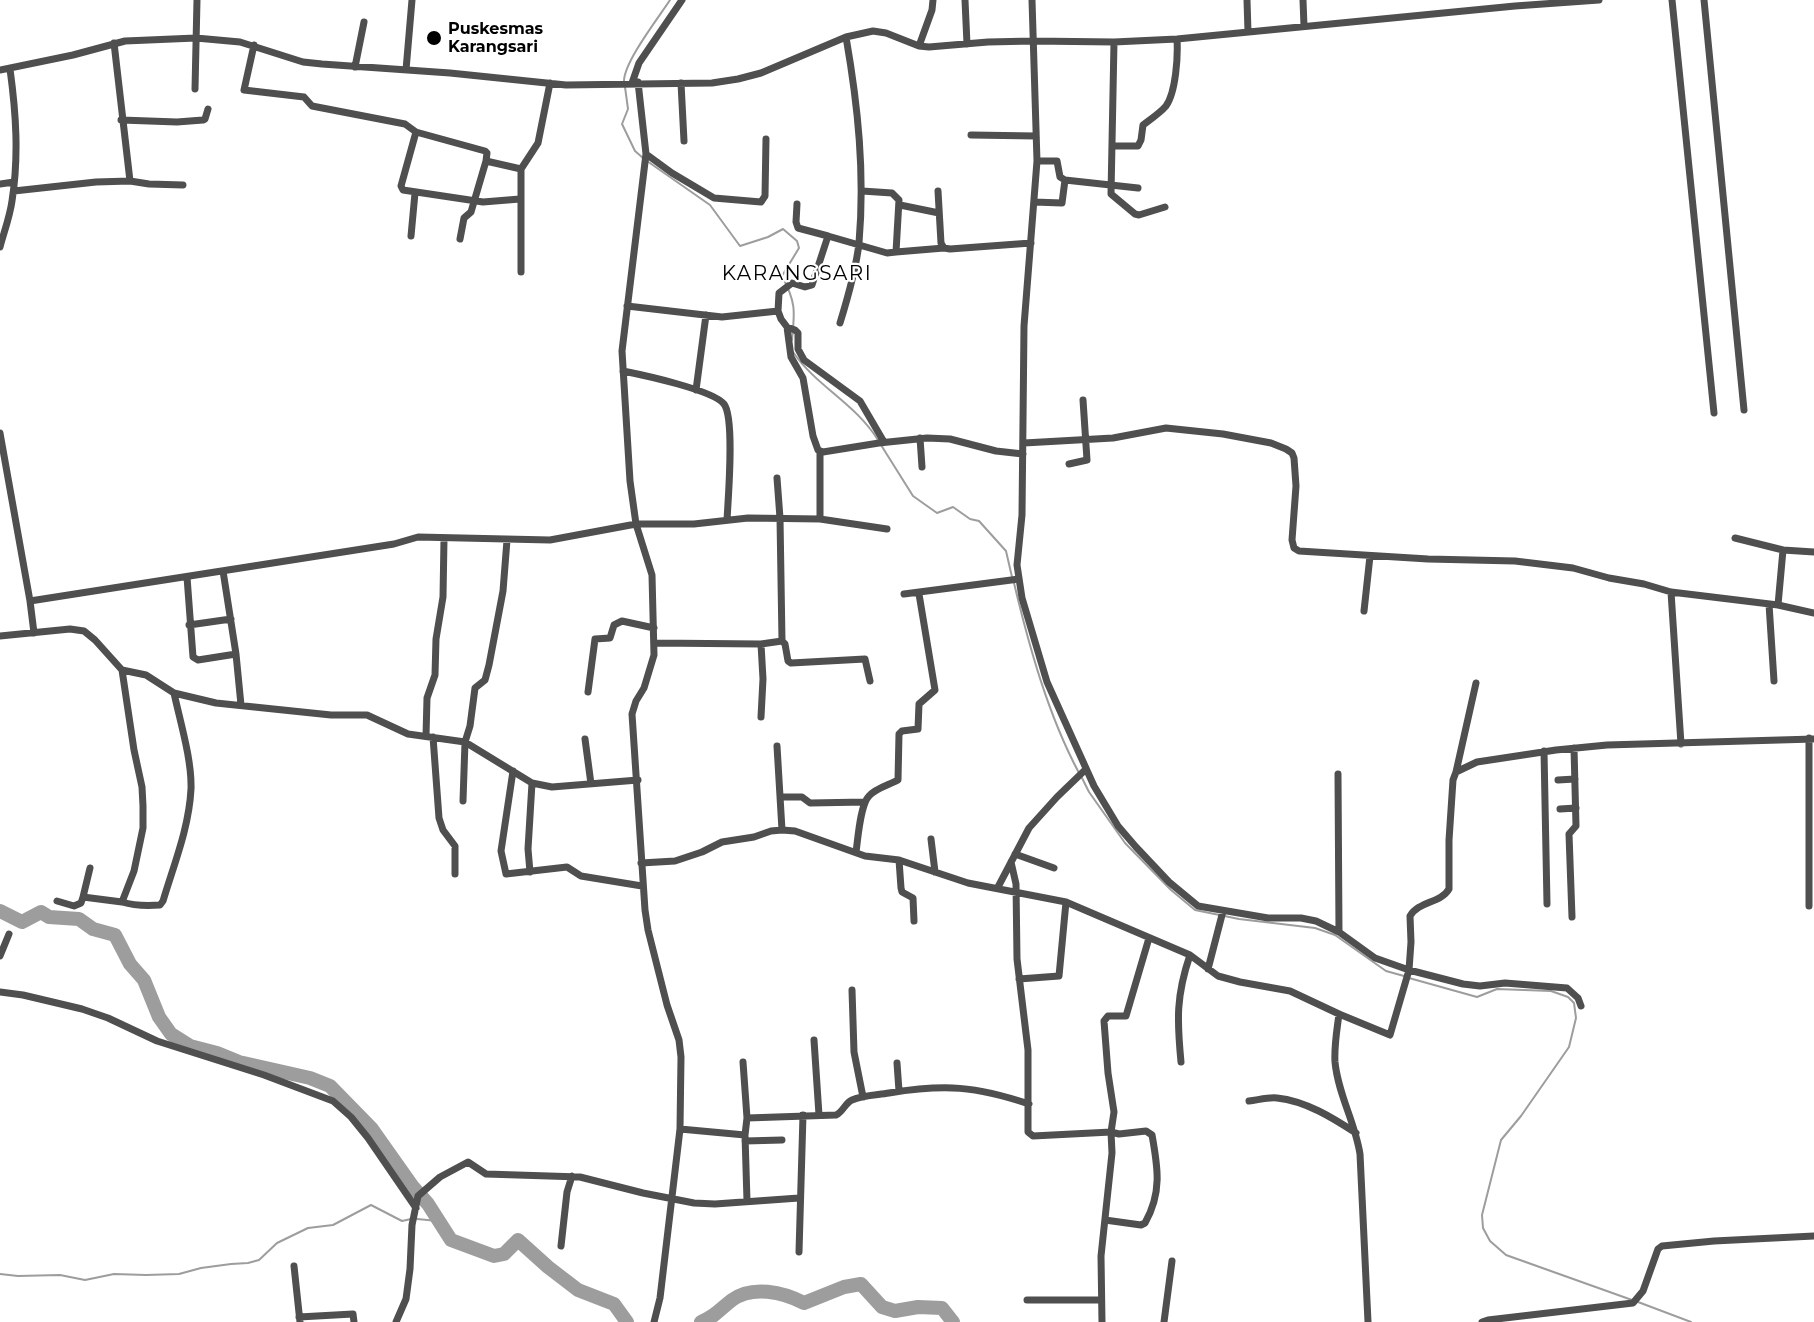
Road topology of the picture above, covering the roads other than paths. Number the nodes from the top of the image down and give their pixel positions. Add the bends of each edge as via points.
1 (197, 0) edge
2 (412, 0) edge
3 (681, 0) edge
4 (933, 0) edge
5 (965, 0) edge
6 (1032, 0) edge
7 (1247, 0) edge
8 (1303, 0) edge
9 (1599, 0) edge
10 (1672, 0) edge
11 (1704, 0) edge
12 (364, 22) dead end
13 (1304, 26) junction
14 (1248, 32) junction
15 (846, 37) junction
16 (196, 38) junction
17 (1177, 39) junction
18 (1033, 41) junction
19 (1114, 42) junction
20 (114, 43) junction
21 (967, 44) junction
22 (254, 45) junction
23 (919, 46) junction
24 (354, 67) junction
25 (10, 69) junction
26 (0, 70) edge
27 (406, 70) junction
28 (550, 83) junction
29 (630, 83) junction
30 (681, 83) junction
31 (195, 88) dead end
32 (208, 109) dead end
33 (121, 120) junction
34 (416, 132) junction
35 (971, 135) dead end
36 (1036, 136) junction
37 (766, 139) dead end
38 (684, 141) dead end
39 (1113, 146) junction
40 (646, 154) junction
41 (486, 161) junction
42 (1037, 161) junction
43 (521, 169) junction
44 (1065, 180) junction
45 (129, 181) junction
46 (15, 182) junction
47 (0, 184) edge
48 (183, 185) dead end
49 (1110, 186) junction
50 (1138, 188) dead end
51 (14, 191) junction
52 (862, 191) junction
53 (938, 191) dead end
54 (415, 193) junction
55 (520, 200) junction
56 (474, 201) junction
57 (1034, 202) junction
58 (797, 204) dead end
59 (900, 205) junction
60 (1165, 207) dead end
61 (939, 213) junction
62 (411, 236) dead end
63 (828, 236) junction
64 (460, 239) dead end
65 (1031, 243) junction
66 (859, 244) junction
67 (0, 247) edge
68 (944, 248) junction
69 (896, 252) junction
70 (521, 272) dead end
71 (627, 306) junction
72 (778, 311) junction
73 (706, 315) junction
74 (840, 323) dead end
75 (795, 355) junction
76 (623, 371) junction
77 (696, 390) junction
78 (1083, 400) dead end
79 (1744, 410) dead end
80 (1714, 413) dead end
81 (0, 433) edge
82 (920, 438) junction
83 (1084, 440) junction
84 (882, 443) junction
85 (1024, 443) junction
86 (820, 452) junction
87 (1023, 454) junction
88 (1069, 464) dead end
89 (922, 467) dead end
90 (777, 478) dead end
91 (780, 518) junction
92 (820, 519) junction
93 (727, 520) junction
94 (636, 524) junction
95 (887, 530) dead end
96 (1735, 538) dead end
97 (444, 539) junction
98 (507, 540) junction
99 (1782, 550) junction
100 (1814, 552) edge
101 (1370, 556) junction
102 (223, 571) junction
103 (187, 577) junction
104 (1015, 580) junction
105 (1671, 592) junction
106 (904, 594) dead end
107 (919, 594) junction
108 (30, 601) junction
109 (1769, 604) junction
110 (1778, 605) junction
111 (1364, 611) dead end
112 (1814, 613) edge
113 (231, 619) junction
114 (189, 625) junction
115 (654, 627) junction
116 (34, 633) junction
117 (0, 636) edge
118 (782, 641) junction
119 (654, 643) junction
120 (761, 644) junction
121 (236, 654) junction
122 (122, 670) junction
123 (870, 681) dead end
124 (1774, 681) dead end
125 (1476, 683) dead end
126 (588, 692) dead end
127 (174, 693) junction
128 (241, 705) junction
129 (761, 717) dead end
130 (429, 736) junction
131 (585, 739) dead end
132 (1811, 739) edge
133 (465, 742) junction
134 (1681, 744) junction
135 (777, 746) dead end
136 (1575, 748) junction
137 (1544, 751) junction
138 (513, 771) junction
139 (1456, 772) junction
140 (1081, 774) junction
141 (1338, 774) dead end
142 (1575, 779) junction
143 (638, 780) junction
144 (1558, 780) dead end
145 (532, 783) junction
146 (591, 784) junction
147 (780, 797) junction
148 (463, 801) dead end
149 (865, 802) junction
150 (1576, 808) junction
151 (1560, 809) dead end
152 (783, 830) junction
153 (931, 839) dead end
154 (856, 852) junction
155 (1016, 854) junction
156 (899, 860) junction
157 (1011, 862) junction
158 (641, 863) junction
159 (90, 868) dead end
160 (1054, 868) dead end
161 (530, 872) junction
162 (935, 872) junction
163 (455, 874) dead end
164 (642, 886) junction
165 (998, 887) junction
166 (1016, 891) junction
167 (83, 897) junction
168 (57, 901) dead end
169 (122, 902) junction
170 (1066, 902) junction
171 (1547, 904) dead end
172 (1809, 906) dead end
173 (1223, 914) junction
174 (1572, 917) dead end
175 (914, 921) dead end
176 (1339, 932) junction
177 (9, 934) dead end
178 (1149, 938) junction
179 (1191, 955) junction
180 (0, 956) edge
181 (1208, 969) junction
182 (1408, 974) junction
183 (1020, 979) junction
184 (852, 990) dead end
185 (0, 992) edge
186 (1581, 1006) dead end
187 (1339, 1014) junction
188 (814, 1041) dead end
189 (743, 1062) dead end
190 (1181, 1062) dead end
191 (897, 1063) dead end
192 (899, 1091) junction
193 (863, 1097) junction
194 (1249, 1101) dead end
195 (1029, 1104) junction
196 (819, 1115) junction
197 (803, 1116) junction
198 (747, 1118) junction
199 (680, 1129) junction
200 (1111, 1132) junction
201 (1356, 1133) junction
202 (745, 1138) junction
203 (782, 1140) dead end
204 (572, 1176) junction
205 (799, 1198) junction
206 (670, 1200) junction
207 (747, 1202) junction
208 (416, 1210) junction
209 (1105, 1220) junction
210 (1814, 1236) edge
211 (561, 1246) dead end
212 (799, 1252) dead end
213 (1172, 1261) dead end
214 (294, 1266) dead end
215 (1027, 1300) dead end
216 (1101, 1300) junction
217 (300, 1319) edge
218 (354, 1322) edge
219 (396, 1322) edge
220 (654, 1322) edge
221 (1102, 1322) edge
222 (1164, 1322) edge
223 (1368, 1322) edge
224 (1482, 1322) edge

1 - 16 street
2 - 27 street
3 - 29 street
4 - 23 street
5 - 21 street
6 - 18 street
7 - 14 street
8 - 13 street
9 - 13 street
10 - 80 street
11 - 79 street
12 - 24 street
13 - 14 street
14 - 17 street
15 - 23 street via 879,32
15 - 30 street via 761,73 738,79
15 - 52 street via 858,111
16 - 20 street
16 - 22 street
16 - 31 street
17 - 19 street
17 - 39 street via 1178,62 1168,103 1143,125 1138,146
18 - 19 street
18 - 21 street
18 - 36 street
19 - 39 street
20 - 25 street
20 - 33 street
21 - 23 street
22 - 24 street via 303,62
22 - 34 street via 244,90 304,97 312,106 405,124
24 - 27 street
25 - 26 street
25 - 46 street via 17,143
27 - 28 street
28 - 29 street
28 - 43 street via 538,143
29 - 30 street
29 - 40 street
30 - 38 street
32 - 33 street via 203,120
33 - 45 street
34 - 41 street via 484,151
34 - 54 street via 401,186
35 - 36 street
36 - 42 street
37 - 40 street via 765,196 761,202 714,198
39 - 49 street
40 - 71 street
41 - 43 street
41 - 56 street
42 - 44 street via 1057,161 1060,177
42 - 57 street
43 - 55 street
44 - 49 street
44 - 57 street via 1062,203
45 - 48 street
45 - 51 street
46 - 47 street
46 - 51 street
49 - 50 street
49 - 60 street via 1111,194 1135,214
51 - 67 street
52 - 59 street via 892,194
52 - 66 street
53 - 61 street
54 - 56 street
54 - 62 street
55 - 56 street
55 - 70 street
56 - 64 street via 464,218
57 - 65 street
58 - 63 street via 798,228
59 - 61 street
59 - 69 street
61 - 68 street
63 - 66 street
63 - 72 street via 808,286 792,283 781,290
65 - 68 street
65 - 85 street via 1024,326
66 - 69 street
66 - 74 street
68 - 69 street
71 - 73 street
71 - 76 street
72 - 73 street via 729,317
72 - 75 street via 781,319 798,333
73 - 77 street
75 - 84 street via 860,401
75 - 86 street
76 - 77 street
76 - 94 street
77 - 93 street via 723,402 727,409
78 - 83 street
81 - 108 street
82 - 84 street
82 - 87 street via 950,439
82 - 89 street
83 - 85 street
83 - 88 street via 1087,460
83 - 101 street via 1177,429 1223,434 1286,449 1294,458 1294,548
84 - 86 street
85 - 87 street
86 - 92 street
87 - 104 street
90 - 91 street
91 - 92 street
91 - 93 street
91 - 118 street
92 - 95 street
93 - 94 street
94 - 98 street via 568,538
94 - 115 street via 652,575
96 - 99 street
97 - 98 street
97 - 102 street via 418,537
97 - 130 street via 435,675 427,698
98 - 133 street via 505,577 489,665 484,681 475,687
99 - 100 street
99 - 110 street
101 - 105 street via 1515,561 1573,568
101 - 111 street
102 - 103 street
102 - 113 street
103 - 108 street
103 - 114 street
104 - 107 street
104 - 140 street
105 - 109 street
105 - 134 street
106 - 107 street
107 - 149 street via 935,690 919,704 918,729 899,734 898,780 877,790
108 - 116 street
109 - 110 street
109 - 124 street
110 - 112 street
113 - 114 street
113 - 121 street
114 - 121 street via 196,659
115 - 119 street
115 - 126 street via 622,621 614,626 610,638 595,639
116 - 117 street
116 - 122 street via 84,631
118 - 120 street
118 - 123 street via 791,663 865,659
119 - 120 street
119 - 143 street via 654,656 632,714
120 - 129 street
121 - 128 street
122 - 127 street via 146,675
122 - 169 street via 143,806 143,828 134,870
125 - 139 street
127 - 128 street
127 - 169 street via 191,787 185,830 163,901 151,906
128 - 130 street via 367,715 408,734
130 - 133 street
130 - 163 street via 439,818 454,846
131 - 146 street
132 - 134 street
132 - 172 street
133 - 138 street
133 - 148 street
134 - 136 street
135 - 147 street
136 - 137 street
136 - 142 street
137 - 139 street via 1477,762
137 - 171 street
138 - 145 street
138 - 161 street via 501,850 503,862 506,874
139 - 182 street via 1449,889 1410,916
140 - 155 street via 1029,828
140 - 173 street via 1118,826 1169,882 1198,906
141 - 176 street
142 - 144 street
142 - 150 street
143 - 146 street
143 - 158 street
145 - 146 street via 552,787
145 - 161 street
147 - 149 street via 802,797 809,803
147 - 152 street
149 - 154 street
150 - 151 street
150 - 174 street via 1576,826 1569,834
152 - 154 street
152 - 158 street via 722,842 675,861
153 - 162 street
154 - 156 street
155 - 157 street
155 - 160 street
156 - 162 street
156 - 175 street via 901,888 913,898
157 - 165 street
157 - 166 street
158 - 164 street
159 - 167 street
161 - 164 street via 567,867 581,876
162 - 165 street via 968,883
164 - 199 street via 648,930 680,1048
165 - 166 street
166 - 170 street
166 - 183 street
167 - 168 street via 74,906
167 - 169 street
170 - 178 street
170 - 183 street via 1059,976
173 - 176 street via 1308,920
173 - 181 street
176 - 182 street via 1375,958
177 - 180 street
178 - 179 street
178 - 200 street via 1126,1016 1108,1016 1104,1021 1114,1112
179 - 181 street
179 - 190 street via 1177,1005
181 - 187 street via 1225,978 1290,991
182 - 186 street via 1480,986 1505,983 1567,988
182 - 187 street via 1390,1035
183 - 195 street
184 - 193 street via 854,1052
185 - 208 street via 82,1009 157,1041 333,1101 368,1138
187 - 201 street via 1335,1064
188 - 196 street
189 - 198 street
191 - 192 street
192 - 193 street
192 - 195 street via 970,1088
193 - 196 street via 850,1100 840,1113
194 - 201 street via 1277,1098 1301,1104
195 - 200 street via 1028,1132 1033,1136
196 - 197 street
197 - 198 street
197 - 205 street
198 - 202 street
199 - 202 street
199 - 206 street
200 - 209 street
200 - 209 street via 1149,1132 1158,1183 1144,1224
201 - 223 street via 1362,1175
202 - 203 street
202 - 207 street
204 - 206 street
204 - 208 street via 486,1174 468,1162 440,1177 420,1194
204 - 211 street
205 - 207 street
205 - 212 street
206 - 207 street
206 - 220 street
208 - 219 street via 406,1299
209 - 216 street
210 - 224 street via 1662,1246 1636,1301
213 - 222 street
214 - 217 street
215 - 216 street
216 - 221 street
217 - 218 street via 353,1314

